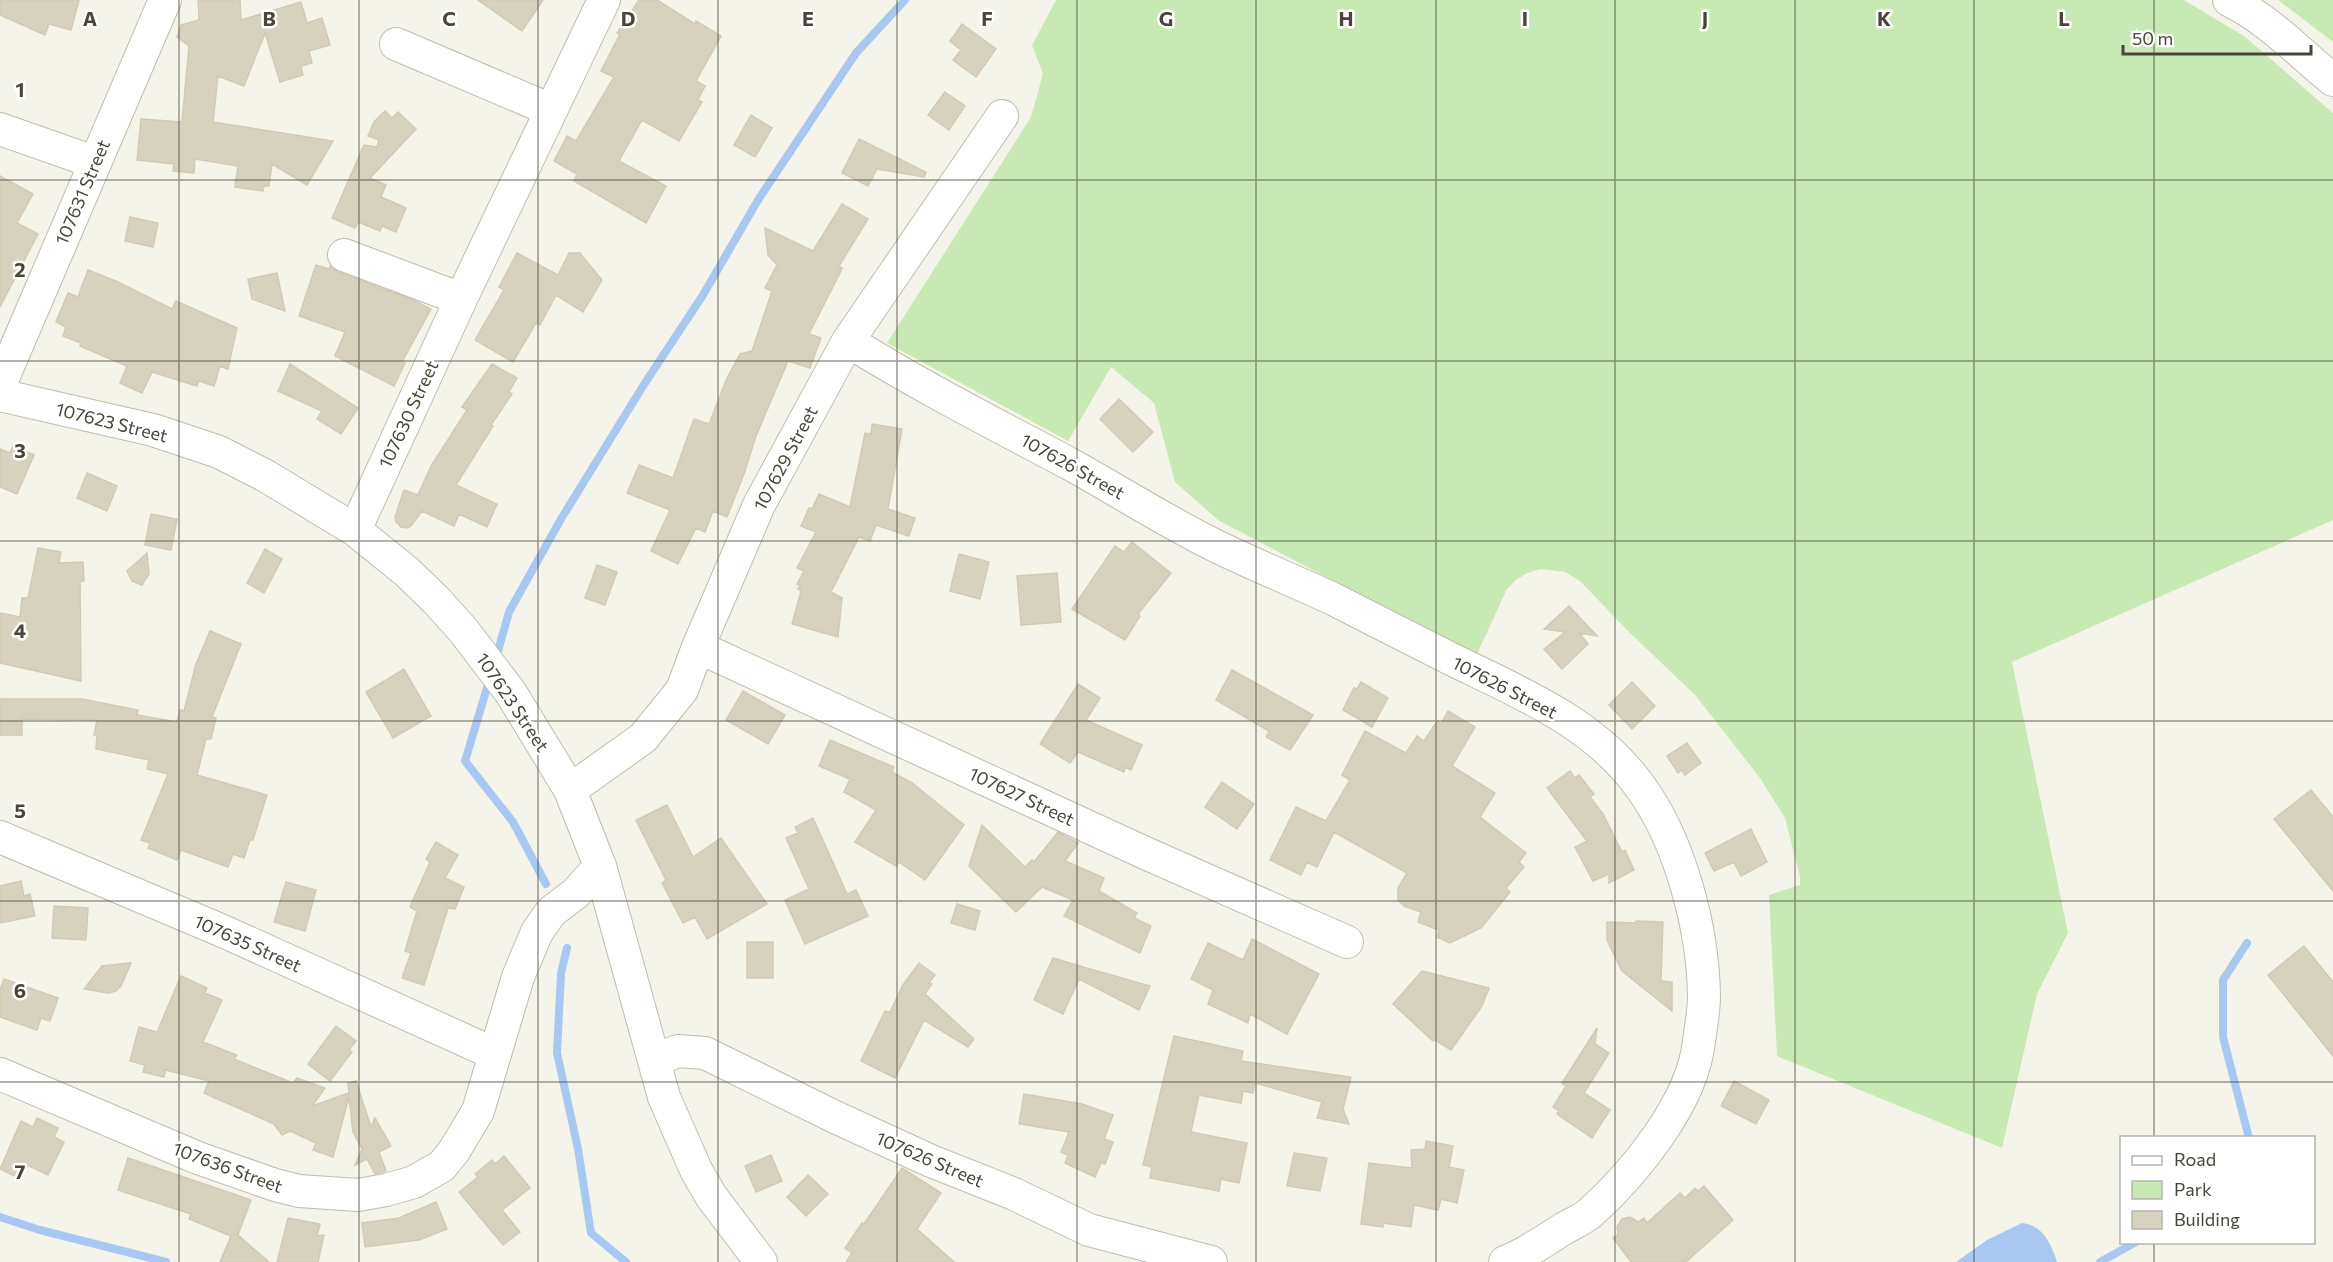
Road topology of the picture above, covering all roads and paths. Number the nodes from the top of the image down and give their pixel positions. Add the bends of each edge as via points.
1 (165, 0) edge
2 (604, 0) edge
3 (2229, 0) edge
4 (396, 44) dead end
5 (2333, 80) edge
6 (551, 110) junction
7 (1002, 116) dead end
8 (0, 129) edge
9 (94, 162) junction
10 (344, 255) dead end
11 (461, 299) junction
12 (848, 341) junction
13 (0, 385) edge
14 (0, 395) edge
15 (355, 530) junction
16 (698, 646) junction
17 (570, 790) junction
18 (0, 837) edge
19 (600, 866) junction
20 (1347, 942) dead end
21 (495, 1054) junction
22 (654, 1060) junction
23 (0, 1074) edge
24 (761, 1262) edge
25 (1211, 1262) edge
26 (1505, 1262) edge

1 - 9 street, 107631 Street
2 - 6 street, 107630 Street
3 - 5 street via 2262,19
4 - 6 street
6 - 11 street, 107630 Street
7 - 12 street, 107629 Street
8 - 9 street
9 - 13 street, 107631 Street
10 - 11 street
11 - 15 street, 107630 Street
12 - 16 street, 107629 Street via 759,505
12 - 26 street, 107626 Street via 1206,541 1527,695 1590,734 1638,783 1671,844 1695,913 1704,1000 1698,1051 1677,1103 1632,1171 1585,1217
14 - 15 street, 107623 Street via 153,430 219,452
15 - 17 street, 107623 Street via 407,572 463,630 511,693
16 - 17 street, 107629 Street via 682,690 643,738
16 - 20 street, 107627 Street
17 - 19 street, 107623 Street
18 - 21 street, 107635 Street via 225,932
19 - 21 street, 107636 Street via 576,893 551,912 529,948
19 - 22 street, 107623 Street
21 - 23 street, 107636 Street via 478,1111 442,1166 414,1182 358,1195 299,1191 275,1185 198,1158
22 - 24 street, 107623 Street via 664,1097 696,1170
22 - 25 street, 107626 Street via 678,1051 705,1053 835,1117 1089,1230

